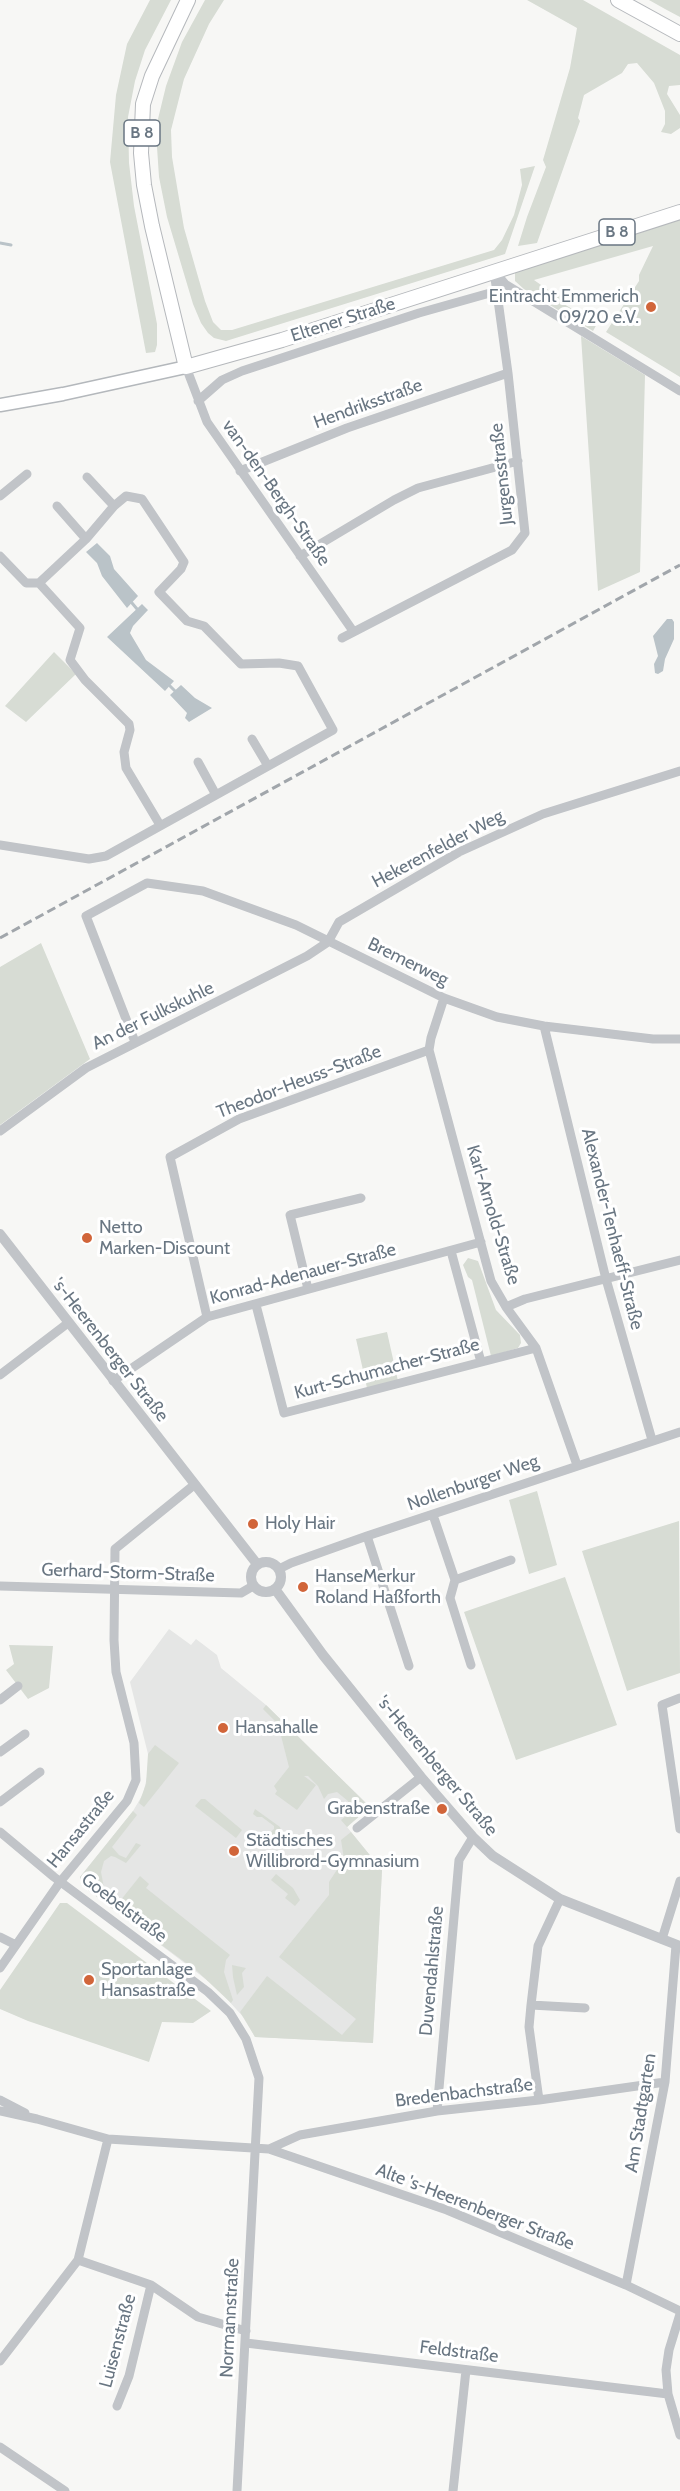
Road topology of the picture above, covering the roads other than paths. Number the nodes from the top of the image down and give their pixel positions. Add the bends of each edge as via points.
1 (188, 0) edge
2 (618, 0) edge
3 (680, 34) edge
4 (680, 212) edge
5 (494, 272) junction
6 (497, 291) junction
7 (186, 367) junction
8 (508, 374) junction
9 (680, 391) edge
10 (198, 401) junction
11 (0, 405) edge
12 (518, 461) junction
13 (240, 471) junction
14 (27, 474) dead end
15 (87, 477) dead end
16 (0, 496) edge
17 (57, 506) dead end
18 (114, 506) junction
19 (86, 539) junction
20 (0, 556) edge
21 (300, 556) junction
22 (39, 583) junction
23 (353, 631) junction
24 (342, 638) dead end
25 (252, 739) dead end
26 (198, 762) dead end
27 (268, 766) junction
28 (680, 771) edge
29 (216, 795) junction
30 (160, 825) junction
31 (0, 845) edge
32 (328, 942) junction
33 (444, 998) junction
34 (544, 1026) junction
35 (680, 1039) edge
36 (135, 1042) junction
37 (429, 1050) junction
38 (0, 1131) edge
39 (361, 1198) dead end
40 (0, 1234) edge
41 (481, 1242) junction
42 (452, 1251) junction
43 (680, 1260) edge
44 (606, 1279) junction
45 (308, 1289) junction
46 (256, 1305) junction
47 (506, 1307) junction
48 (207, 1317) junction
49 (68, 1323) junction
50 (536, 1348) junction
51 (482, 1362) junction
52 (0, 1375) edge
53 (113, 1380) junction
54 (680, 1432) edge
55 (652, 1440) junction
56 (577, 1465) junction
57 (194, 1485) junction
58 (433, 1515) junction
59 (367, 1536) junction
60 (512, 1560) dead end
61 (257, 1564) junction
62 (279, 1569) junction
63 (455, 1581) junction
64 (0, 1586) edge
65 (254, 1586) junction
66 (114, 1588) junction
67 (275, 1589) junction
68 (471, 1665) dead end
69 (409, 1666) dead end
70 (18, 1686) dead end
71 (680, 1698) edge
72 (0, 1700) edge
73 (25, 1734) dead end
74 (0, 1752) edge
75 (40, 1772) dead end
76 (421, 1777) junction
77 (0, 1802) edge
78 (357, 1828) dead end
79 (680, 1829) edge
80 (0, 1832) edge
81 (473, 1837) junction
82 (680, 1881) edge
83 (60, 1882) junction
84 (560, 1899) junction
85 (0, 1937) edge
86 (662, 1939) junction
87 (16, 1945) junction
88 (678, 1945) edge
89 (0, 1968) edge
90 (531, 2005) junction
91 (585, 2008) dead end
92 (666, 2082) junction
93 (0, 2100) edge
94 (539, 2100) junction
95 (0, 2111) edge
96 (437, 2111) junction
97 (37, 2119) junction
98 (108, 2139) junction
99 (254, 2147) junction
100 (269, 2149) junction
101 (78, 2260) junction
102 (151, 2284) junction
103 (626, 2285) junction
104 (680, 2312) edge
105 (246, 2331) junction
106 (246, 2343) junction
107 (0, 2361) edge
108 (466, 2370) junction
109 (668, 2394) junction
110 (117, 2406) dead end
111 (680, 2435) edge
112 (0, 2447) edge
113 (65, 2491) edge
114 (237, 2491) edge
115 (453, 2491) edge

1 - 7 main road, B 8 via 143,104 141,153 152,226
2 - 3 main road
4 - 5 main road, Eltener Straße / B 8
5 - 6 street, Jurgensstraße
5 - 7 main road, Eltener Straße / B 8
5 - 9 street via 505,284
6 - 8 street, Jurgensstraße
6 - 10 street, Eltener Straße via 242,371 222,380
7 - 10 street, van-den-Bergh-Straße
7 - 11 main road, Eltener Straße
8 - 12 street, Jurgensstraße
8 - 13 street, Hendriksstraße via 347,428
10 - 13 street, van-den-Bergh-Straße via 207,422
12 - 21 street via 418,488
12 - 23 street, Jurgensstraße via 525,532 512,550
13 - 21 street, van-den-Bergh-Straße
14 - 16 street
15 - 18 street
17 - 19 street
18 - 19 street
18 - 27 street via 126,496 142,499 184,561 159,592 187,621 204,626 241,664 298,666 333,730
19 - 22 street
20 - 22 street via 26,583
21 - 23 street, van-den-Bergh-Straße
22 - 30 street via 80,628 70,660 129,724 124,752 126,768
23 - 24 street, Jurgensstraße
25 - 27 street
26 - 29 street
27 - 29 street
28 - 32 street, Hekerenfelder Weg via 543,814 489,837 339,922
29 - 30 street
30 - 31 street via 106,856 88,859
32 - 33 street, Bremerweg
32 - 36 street, An der Fulkskuhle via 308,956
32 - 36 street, Bremerweg via 296,925 203,891 147,884 133,890 86,916
33 - 34 street, Bremerweg via 497,1017
33 - 37 street, Karl-Arnold-Straße
34 - 35 street, Bremerweg
34 - 44 street, Alexander-Tenhaeff-Straße
36 - 38 street, An der Fulkskuhle via 86,1068
37 - 41 street, Karl-Arnold-Straße
37 - 48 street, Theodor-Heuss-Straße via 239,1119 170,1157
39 - 45 street via 290,1215
40 - 49 street, 's-Heerenberger Straße
41 - 42 street, Konrad-Adenauer-Straße
41 - 47 street, Karl-Arnold-Straße via 491,1281
42 - 45 street, Konrad-Adenauer-Straße
42 - 51 street
43 - 44 street
44 - 47 street
44 - 55 street, Alexander-Tenhaeff-Straße
45 - 46 street, Konrad-Adenauer-Straße
46 - 48 street, Konrad-Adenauer-Straße
46 - 51 street, Kurt-Schumacher-Straße via 284,1413
47 - 50 street, Karl-Arnold-Straße
48 - 53 street, Konrad-Adenauer-Straße
49 - 52 street
49 - 53 street, 's-Heerenberger Straße
50 - 51 street, Kurt-Schumacher-Straße
50 - 56 street, Karl-Arnold-Straße
53 - 57 street, 's-Heerenberger Straße
54 - 55 street, Nollenburger Weg
55 - 56 street, Nollenburger Weg
56 - 58 street, Nollenburger Weg
57 - 61 street, 's-Heerenberger Straße
57 - 66 street via 115,1549
58 - 59 street, Nollenburger Weg
58 - 63 street
59 - 62 street, Nollenburger Weg
59 - 69 street
60 - 63 street
61 - 62 street via 275,1564
61 - 65 street via 251,1574
62 - 67 street via 280,1581
63 - 68 street via 450,1599
64 - 66 street, Gerhard-Storm-Straße
65 - 66 street, Gerhard-Storm-Straße via 241,1593
65 - 67 street via 262,1592
66 - 83 street, Hansastraße via 116,1672 134,1743 136,1780 127,1801
67 - 76 street, 's-Heerenberger Straße
70 - 72 street
71 - 79 street via 662,1705
73 - 74 street
75 - 77 street
76 - 78 street
76 - 81 street, 's-Heerenberger Straße
80 - 83 street, Goebelstraße
81 - 84 street, 's-Heerenberger Straße via 493,1857
81 - 96 street, Duvendahlstraße via 459,1860
82 - 86 street
83 - 87 street, Hansastraße
83 - 99 street, Goebelstraße via 208,1992 230,2013 246,2039 259,2078
84 - 86 street, 's-Heerenberger Straße
84 - 90 street via 538,1946
85 - 87 street
86 - 88 street, 's-Heerenberger Straße
87 - 89 street, Hansastraße
88 - 92 street, Am Stadtgarten
90 - 91 street
90 - 94 street via 529,2027
92 - 94 street, Bredenbachstraße
92 - 103 street, Am Stadtgarten
93 - 97 street
94 - 96 street, Bredenbachstraße
95 - 97 street
96 - 100 street, Bredenbachstraße via 300,2135
97 - 98 street
98 - 99 street
98 - 101 street
99 - 100 street, Alte 's-Heerenberger Straße
99 - 105 street, Normannstraße
100 - 103 street, Alte 's-Heerenberger Straße via 447,2210
101 - 102 street
101 - 107 street
102 - 105 street via 198,2317
102 - 110 street, Luisenstraße via 129,2376
103 - 104 street, Alte 's-Heerenberger Straße
104 - 109 street via 666,2370
105 - 106 street, Normannstraße
106 - 108 street, Feldstraße
106 - 114 street, Normannstraße
108 - 109 street, Feldstraße
108 - 115 street
109 - 111 street
112 - 113 street

